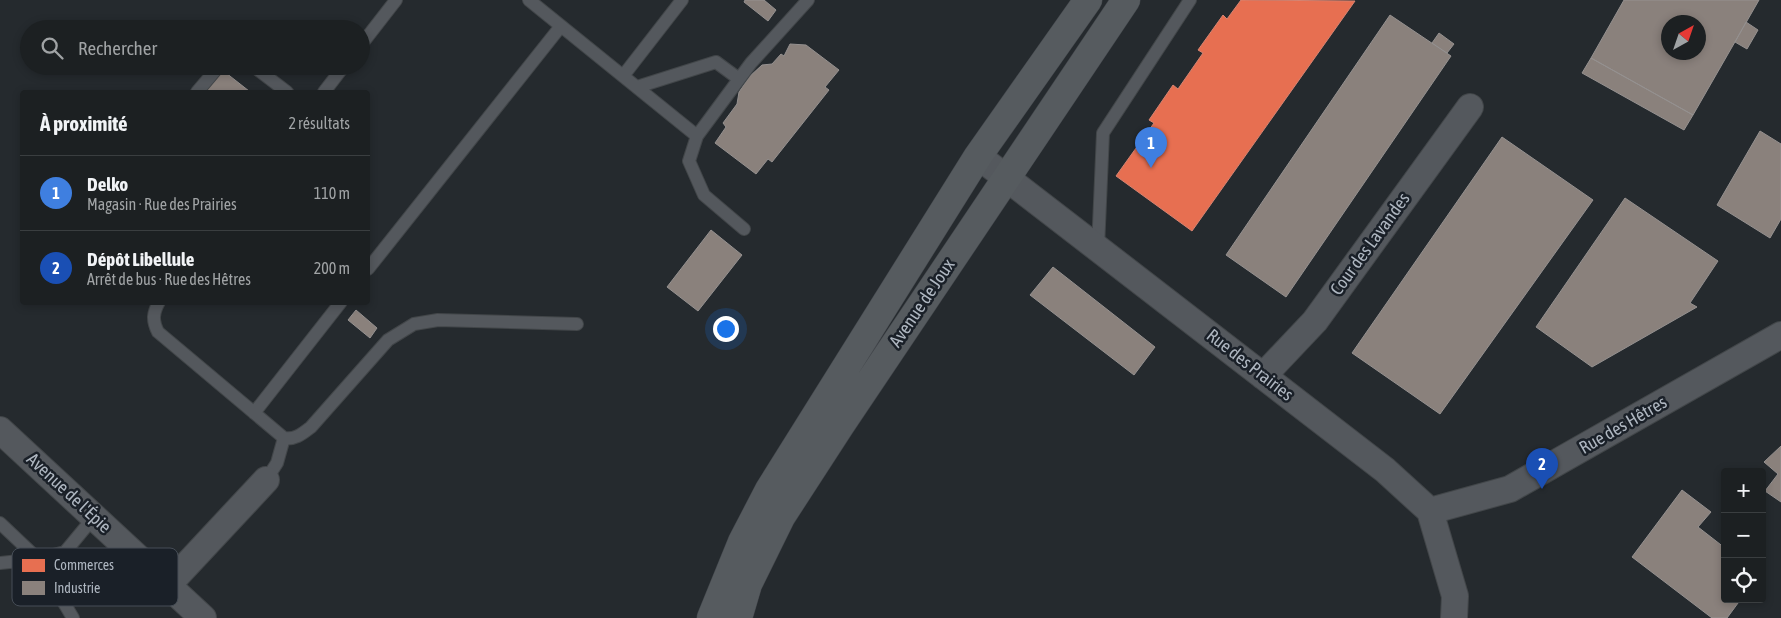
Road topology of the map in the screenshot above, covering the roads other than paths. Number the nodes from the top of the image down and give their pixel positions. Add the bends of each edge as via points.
1 (396, 0) edge
2 (682, 0) edge
3 (808, 0) edge
4 (1088, 0) edge
5 (1126, 0) edge
6 (1190, 0) edge
7 (532, 1) edge
8 (561, 26) junction
9 (370, 33) edge
10 (211, 75) edge
11 (265, 75) edge
12 (337, 75) edge
13 (623, 76) junction
14 (739, 80) junction
15 (637, 87) junction
16 (199, 90) edge
17 (284, 90) edge
18 (326, 90) edge
19 (1470, 107) dead end
20 (697, 136) junction
21 (978, 156) junction
22 (1006, 177) junction
23 (744, 229) dead end
24 (1098, 248) junction
25 (370, 266) edge
26 (158, 305) edge
27 (339, 305) edge
28 (577, 324) dead end
29 (1781, 335) edge
30 (1263, 376) junction
31 (254, 413) junction
32 (0, 430) edge
33 (284, 438) junction
34 (266, 480) joint
35 (1430, 511) junction
36 (94, 517) junction
37 (0, 524) edge
38 (26, 548) edge
39 (68, 548) edge
40 (128, 548) edge
41 (178, 574) edge
42 (178, 594) edge
43 (66, 606) edge
44 (73, 618) edge
45 (204, 618) edge
46 (711, 618) edge
47 (738, 618) edge
48 (1454, 618) edge

1 - 9 lane
2 - 13 lane
3 - 14 lane
4 - 21 main road, Avenue de Joux
5 - 22 main road, Avenue de Joux
6 - 24 lane via 1103,132
7 - 8 lane
8 - 13 lane
8 - 25 lane
10 - 16 lane
11 - 17 lane
12 - 18 lane
13 - 15 lane
14 - 15 lane via 716,62
14 - 20 lane
15 - 20 lane
19 - 30 street, Cour des Lavandes via 1315,321
20 - 23 lane via 689,161 704,196
21 - 22 street, Rue des Prairies
21 - 46 main road, Avenue de Joux via 770,490 742,542
22 - 24 street, Rue des Prairies
22 - 47 main road, Avenue de Joux via 781,517 748,584
24 - 30 street, Rue des Prairies
26 - 31 lane via 154,323 158,332
27 - 31 lane
28 - 33 lane via 438,320 414,324 388,340 310,427 299,436
29 - 35 street, Rue des Hêtres via 1510,489
30 - 35 street, Rue des Prairies via 1385,470
31 - 33 lane
32 - 36 street, Avenue de l'Épie
33 - 34 lane via 277,464
34 - 41 street
35 - 48 street via 1455,596
36 - 39 lane
36 - 40 street, Avenue de l'Épie
37 - 38 lane
42 - 45 street, Avenue de l'Épie
43 - 44 lane

